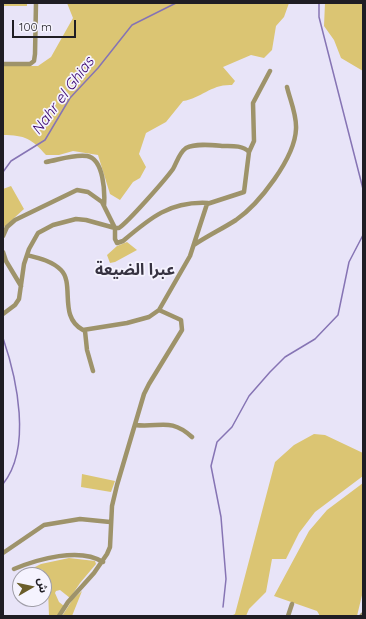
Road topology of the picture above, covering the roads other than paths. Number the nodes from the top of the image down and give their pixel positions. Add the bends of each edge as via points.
1 (36, 3) edge
2 (3, 64) edge
3 (270, 71) dead end
4 (286, 87) dead end
5 (249, 152) junction
6 (46, 162) dead end
7 (208, 203) junction
8 (104, 207) junction
9 (115, 228) junction
10 (3, 236) edge
11 (194, 246) junction
12 (3, 252) edge
13 (27, 255) junction
14 (21, 286) junction
15 (159, 310) junction
16 (3, 314) edge
17 (85, 331) junction
18 (92, 370) dead end
19 (135, 425) junction
20 (192, 437) dead end
21 (110, 522) junction
22 (3, 553) edge
23 (103, 562) junction
24 (20, 567) edge
25 (292, 604) dead end
26 (59, 616) edge
27 (288, 616) edge

1 - 2 street via 34,61 30,64
3 - 5 street via 253,103 254,141
4 - 11 street via 296,129 293,146 286,160 267,187 240,217
5 - 7 street via 244,192
5 - 9 street via 233,146 195,146 185,149 161,183 123,225
6 - 8 street via 83,156 91,158 98,165 101,175
7 - 9 street via 197,202 167,209 117,243
7 - 11 street
8 - 9 street
8 - 10 street via 88,192 77,190 15,220
9 - 13 street via 86,220 65,221 38,233
11 - 15 street
12 - 14 street
13 - 14 street
13 - 17 street via 49,262 63,273 70,312 77,327
14 - 16 street via 19,299
15 - 17 street via 137,321
15 - 19 street via 179,319 182,328 149,384
17 - 18 street via 86,350
19 - 20 street via 169,424
19 - 21 street via 116,485
21 - 22 street via 80,519 44,525
21 - 23 street via 110,547
23 - 24 street via 91,557 69,555
23 - 26 street via 78,589
25 - 27 street

